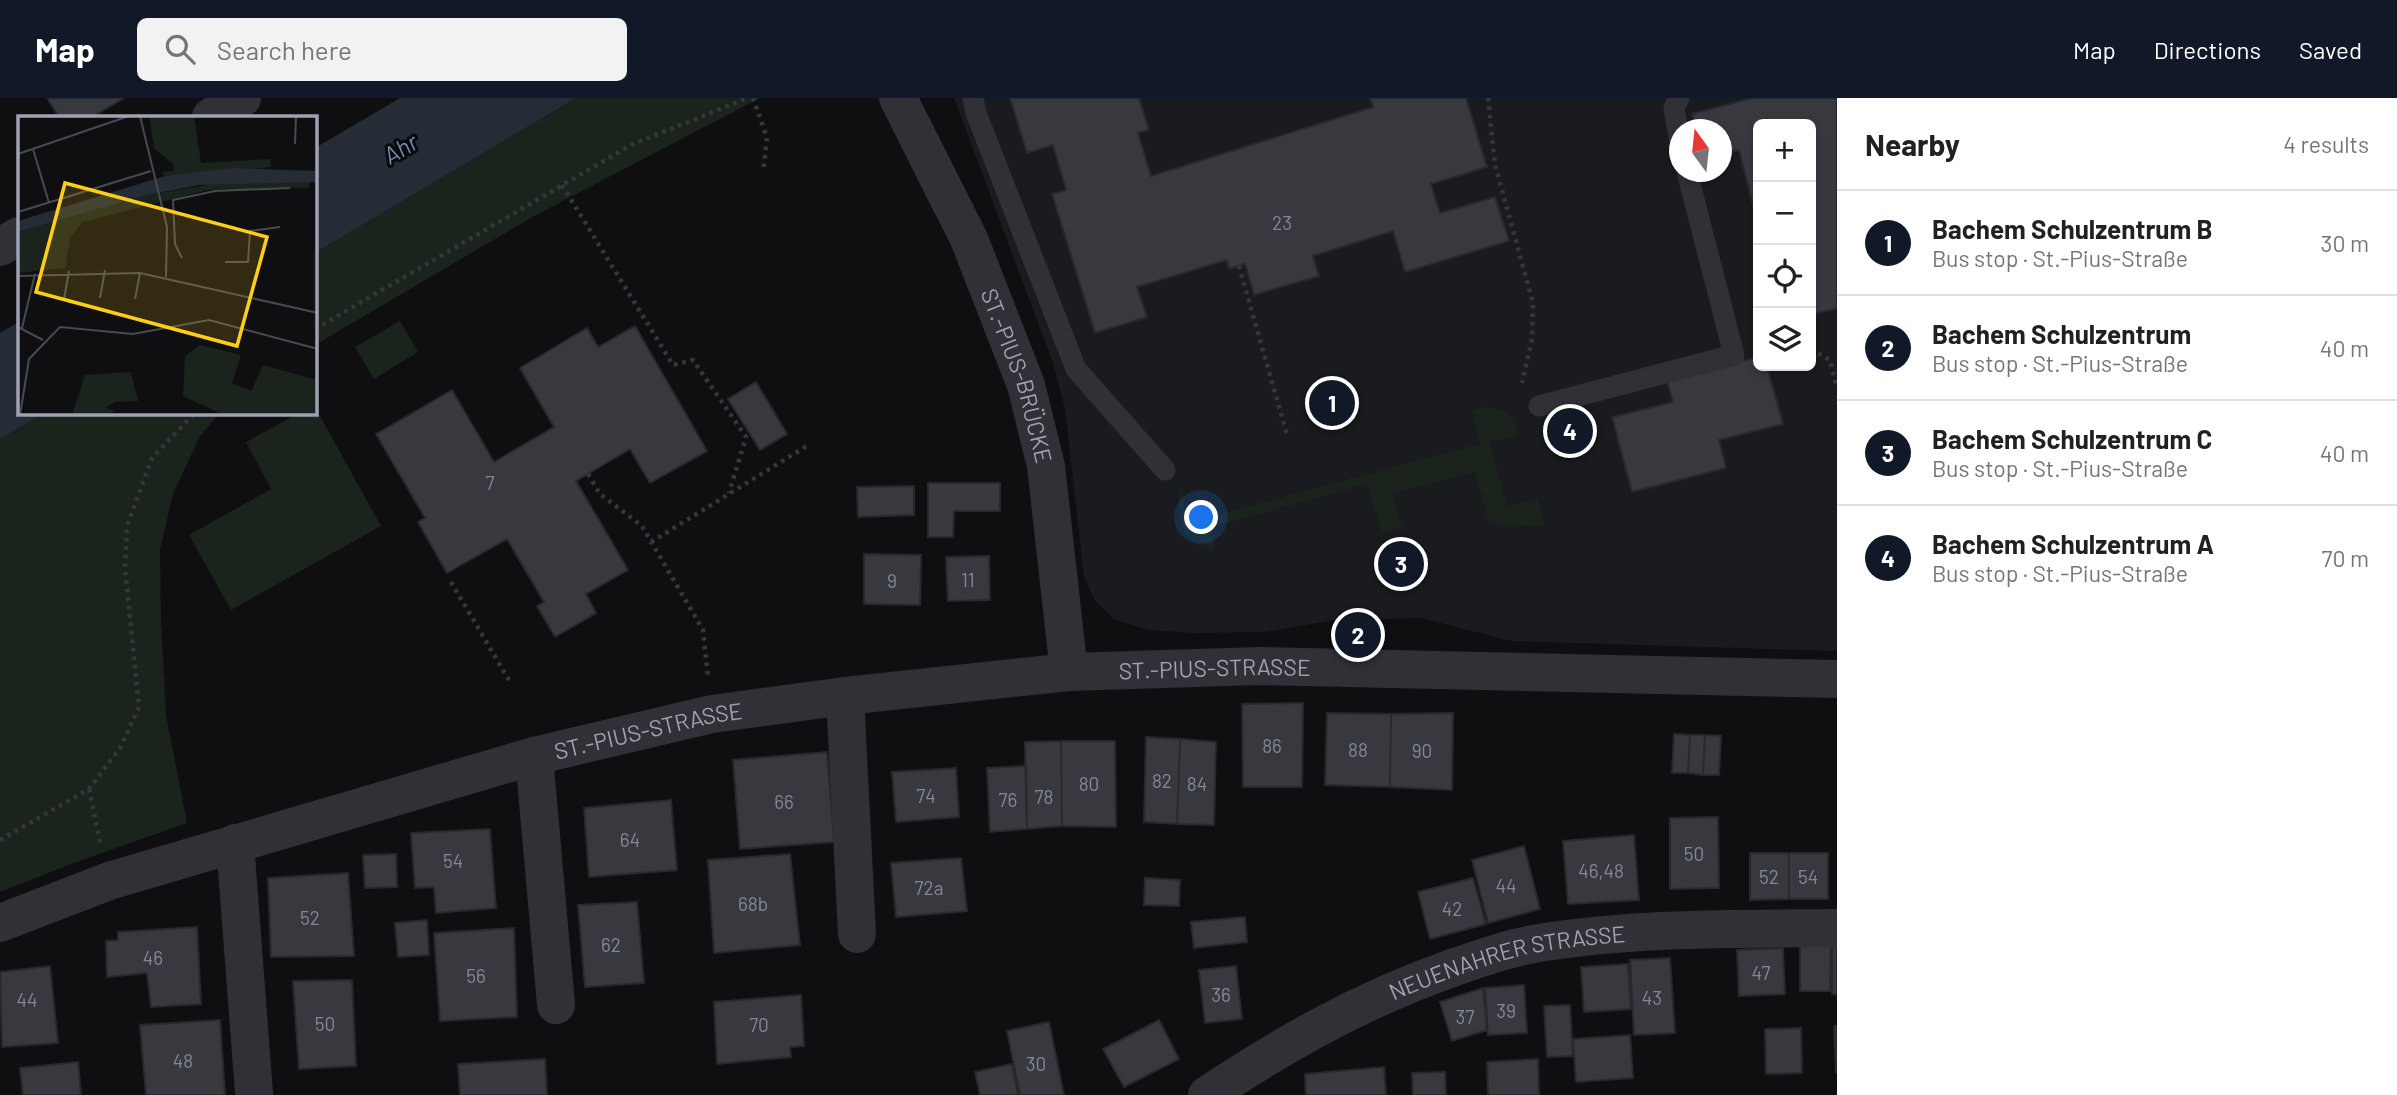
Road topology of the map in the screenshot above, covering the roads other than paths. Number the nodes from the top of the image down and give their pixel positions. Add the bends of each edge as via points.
1 (242, 98) edge
2 (898, 98) edge
3 (973, 98) edge
4 (1679, 98) edge
5 (213, 116) edge
6 (1676, 119) edge
7 (1690, 182) edge
8 (18, 237) edge
9 (0, 247) edge
10 (1539, 406) dead end
11 (1165, 470) dead end
12 (1069, 672) junction
13 (1837, 679) edge
14 (845, 696) junction
15 (534, 756) junction
16 (235, 843) junction
17 (0, 923) edge
18 (1837, 928) edge
19 (857, 934) dead end
20 (556, 1005) dead end
21 (254, 1093) dead end
22 (1207, 1095) edge

1 - 5 street
2 - 12 street, ST.-PIUS-BRÜCKE via 969,239 1026,385 1046,466
3 - 11 lane via 1076,369
4 - 6 lane
7 - 10 lane via 1734,355
8 - 9 street
12 - 13 street, ST.-PIUS-STRASSE via 1259,666
12 - 14 street, ST.-PIUS-STRASSE
14 - 15 street, ST.-PIUS-STRASSE via 712,714
14 - 19 street
15 - 16 street, ST.-PIUS-STRASSE
15 - 20 street, ST.-PIUS-STRASSE
16 - 17 street, ST.-PIUS-STRASSE via 109,881
16 - 21 street
18 - 22 street, NEUENAHRER STRASSE via 1668,930 1538,943 1493,954 1356,1006

